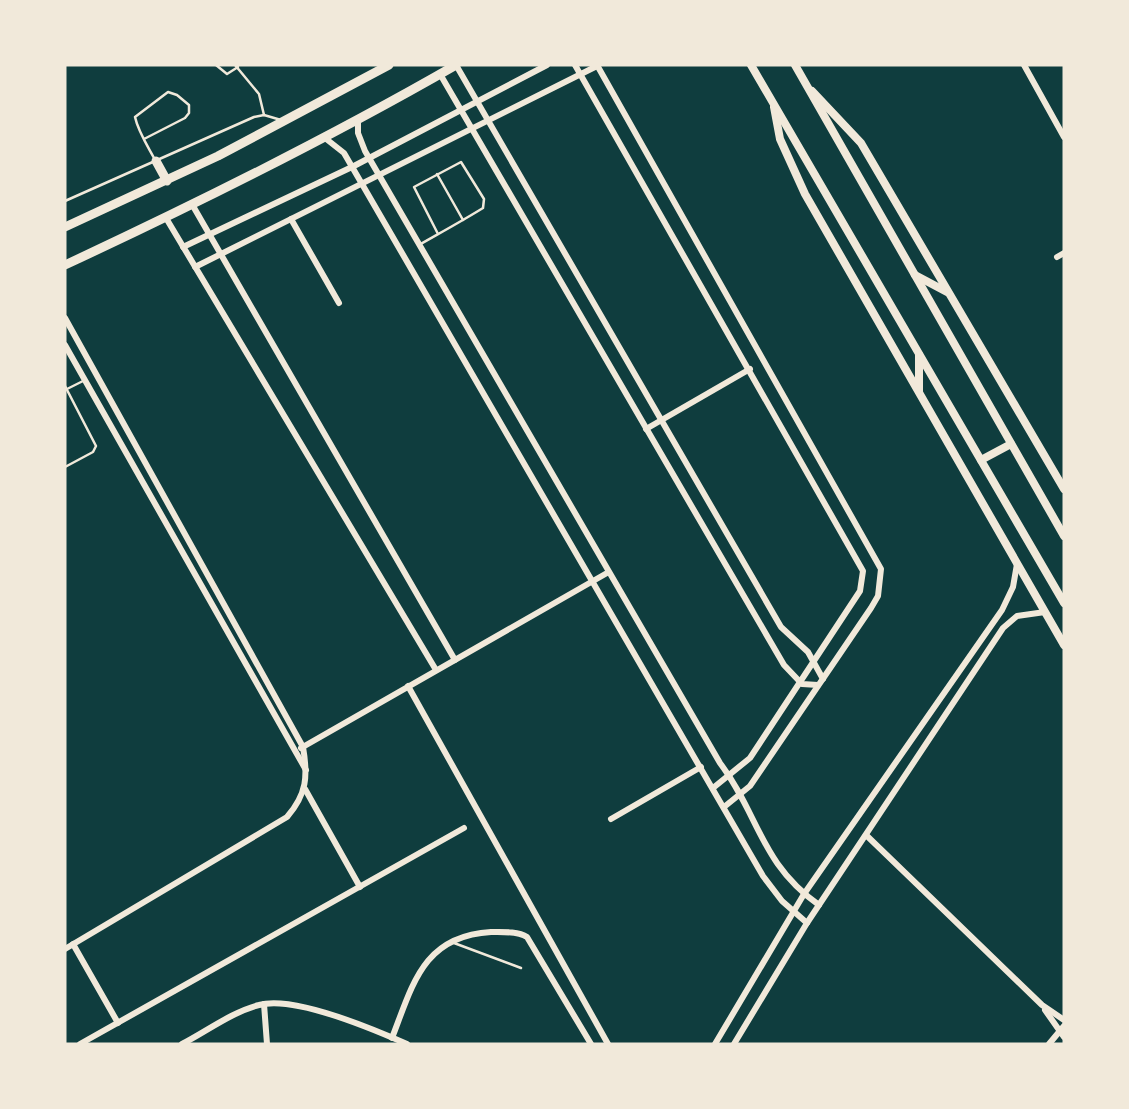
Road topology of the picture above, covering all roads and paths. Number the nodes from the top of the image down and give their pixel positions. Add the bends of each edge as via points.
1 (216, 65) edge
2 (389, 65) edge
3 (456, 65) edge
4 (547, 65) edge
5 (575, 65) edge
6 (597, 65) edge
7 (751, 65) edge
8 (795, 65) edge
9 (1024, 65) edge
10 (237, 66) edge
11 (440, 74) junction
12 (581, 74) junction
13 (804, 83) junction
14 (772, 97) junction
15 (476, 102) junction
16 (461, 110) junction
17 (264, 115) junction
18 (358, 121) junction
19 (486, 121) junction
20 (284, 122) junction
21 (472, 129) junction
22 (1064, 137) edge
23 (325, 138) junction
24 (144, 139) junction
25 (369, 158) junction
26 (156, 161) junction
27 (352, 167) junction
28 (436, 173) junction
29 (379, 175) junction
30 (167, 181) junction
31 (362, 184) junction
32 (65, 201) edge
33 (193, 206) junction
34 (166, 218) junction
35 (291, 219) junction
36 (463, 220) junction
37 (65, 227) edge
38 (438, 234) junction
39 (209, 235) junction
40 (419, 245) junction
41 (183, 247) junction
42 (1064, 253) edge
43 (221, 254) junction
44 (1057, 257) dead end
45 (65, 265) edge
46 (195, 267) junction
47 (914, 274) junction
48 (950, 293) junction
49 (339, 303) dead end
50 (65, 318) edge
51 (65, 345) edge
52 (919, 352) junction
53 (750, 369) junction
54 (85, 380) junction
55 (66, 388) edge
56 (919, 392) junction
57 (661, 420) junction
58 (646, 429) junction
59 (1011, 444) junction
60 (982, 460) junction
61 (65, 467) edge
62 (1062, 480) edge
63 (1064, 489) edge
64 (1064, 536) edge
65 (876, 556) junction
66 (859, 562) junction
67 (1017, 562) junction
68 (607, 573) junction
69 (592, 581) junction
70 (1064, 603) edge
71 (1045, 611) junction
72 (1064, 645) edge
73 (814, 659) junction
74 (455, 660) junction
75 (436, 670) junction
76 (823, 679) junction
77 (798, 681) junction
78 (818, 685) junction
79 (408, 686) junction
80 (303, 747) junction
81 (294, 752) junction
82 (701, 767) junction
83 (307, 772) junction
84 (730, 775) junction
85 (713, 788) junction
86 (305, 789) junction
87 (740, 797) junction
88 (724, 807) junction
89 (611, 819) dead end
90 (464, 828) dead end
91 (866, 835) junction
92 (360, 887) junction
93 (804, 894) junction
94 (819, 905) junction
95 (793, 911) junction
96 (807, 923) junction
97 (451, 942) junction
98 (73, 944) junction
99 (65, 949) edge
100 (521, 968) dead end
101 (568, 974) junction
102 (554, 981) junction
103 (578, 992) junction
104 (564, 1000) junction
105 (264, 1004) junction
106 (1042, 1005) junction
107 (1064, 1020) edge
108 (118, 1023) junction
109 (1064, 1026) edge
110 (1061, 1035) edge
111 (392, 1038) junction
112 (80, 1044) edge
113 (182, 1044) edge
114 (267, 1044) edge
115 (407, 1044) edge
116 (591, 1044) edge
117 (608, 1044) edge
118 (715, 1044) edge
119 (734, 1044) edge
120 (1049, 1044) edge

1 - 10 lane via 227,74
2 - 20 main road
3 - 11 main road
3 - 15 street
4 - 15 street
5 - 12 street
6 - 12 street
6 - 65 street
7 - 14 street
8 - 13 street
9 - 22 street
10 - 17 lane via 259,94
11 - 16 street
11 - 18 main road
12 - 19 street
12 - 53 street
13 - 47 street
13 - 48 street via 861,143
14 - 52 street
14 - 56 street via 780,139 796,177
15 - 16 street
15 - 19 street
16 - 21 street
16 - 25 street
17 - 20 lane
17 - 26 lane
18 - 23 main road
18 - 25 street
19 - 21 street
19 - 57 street
20 - 30 main road
21 - 29 street
21 - 58 street
23 - 27 street
23 - 33 main road
24 - 24 lane via 135,117 163,94 177,95 189,105 185,118
24 - 26 lane
25 - 27 street
25 - 29 street
26 - 30 main road
26 - 32 lane
27 - 31 street
27 - 39 street
28 - 36 lane
28 - 36 lane via 461,162 484,199 483,208
28 - 38 lane via 414,187
29 - 31 street
29 - 40 street
30 - 37 main road
31 - 35 street
31 - 69 street
33 - 34 main road
33 - 39 street
34 - 41 street
34 - 45 main road
35 - 43 street
35 - 49 street
36 - 38 lane
38 - 40 lane
39 - 41 street
39 - 43 street
40 - 68 street
41 - 46 street
42 - 44 street
43 - 46 street
43 - 74 street
46 - 75 street
47 - 48 street
47 - 59 street
48 - 62 street
50 - 80 street
51 - 54 street
52 - 56 street
52 - 60 street
53 - 57 street
53 - 66 street
54 - 55 lane
54 - 81 street
55 - 61 lane via 96,446
56 - 67 street
57 - 58 street
57 - 73 street via 781,627
58 - 77 street via 784,665
59 - 60 street
59 - 64 street
60 - 70 street
62 - 63 street
65 - 66 street
65 - 76 street via 881,569 878,596
66 - 73 street via 863,571 860,590
67 - 71 street
67 - 93 street via 1013,587 1002,610
68 - 69 street
68 - 84 street
69 - 74 street
69 - 82 street
71 - 72 street
71 - 91 street via 1026,612 1003,628
73 - 76 street
73 - 77 street
74 - 75 street
75 - 79 street
76 - 78 street
77 - 78 street
77 - 84 street via 750,758
78 - 87 street
79 - 80 street
79 - 101 street
80 - 81 street
80 - 83 street
81 - 83 street
82 - 85 street
82 - 89 street
83 - 86 street
84 - 85 street
84 - 87 street
85 - 88 street
86 - 92 street
86 - 98 street via 298,804 273,827
87 - 88 street
87 - 93 street via 770,856
88 - 95 street via 764,876
90 - 92 street
91 - 94 street
91 - 106 street
92 - 108 street
93 - 94 street
93 - 95 street
94 - 96 street
95 - 96 street
95 - 118 street
96 - 119 street
97 - 100 lane
97 - 102 street via 480,933 523,934
97 - 111 street via 432,955 418,973
98 - 99 street
98 - 108 street
101 - 102 street
101 - 103 street
102 - 104 street
103 - 104 street
103 - 117 street
104 - 116 street
105 - 111 street via 296,1004
105 - 113 street
105 - 114 street
106 - 107 street
106 - 110 street
108 - 112 street
109 - 110 street
110 - 120 street
111 - 115 street

